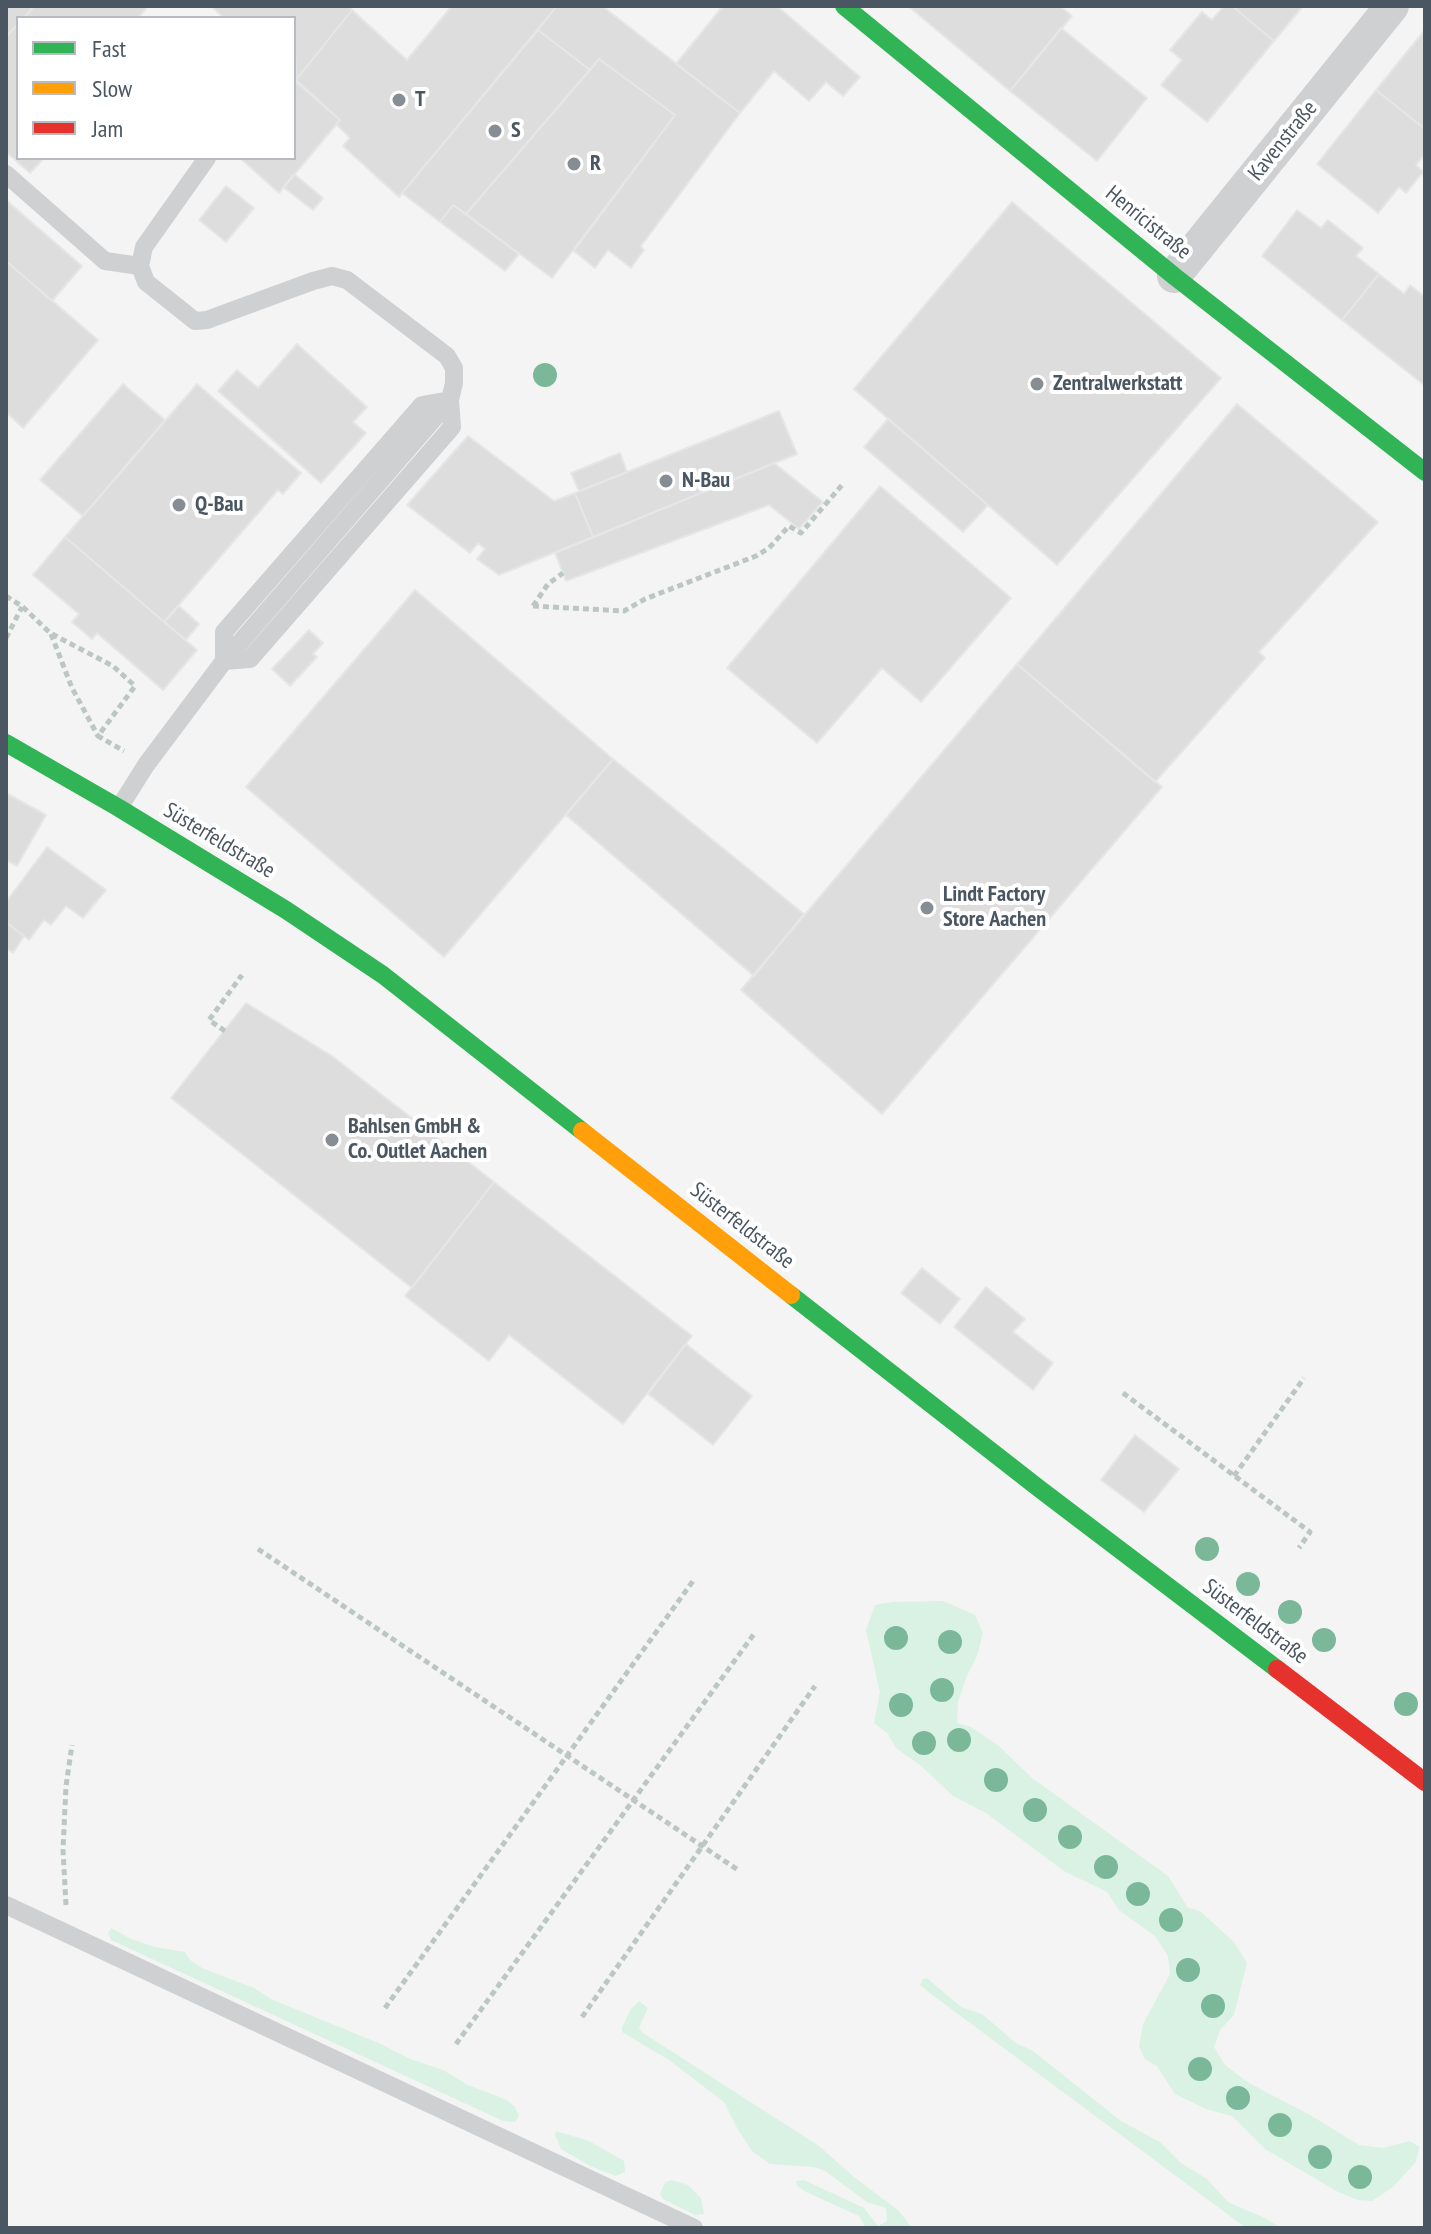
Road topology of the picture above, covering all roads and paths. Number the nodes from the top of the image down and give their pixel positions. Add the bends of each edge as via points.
1 (844, 6) edge
2 (1392, 6) edge
3 (206, 160) edge
4 (6, 174) edge
5 (140, 266) junction
6 (1174, 276) junction
7 (1425, 472) edge
8 (842, 485) dead end
9 (563, 573) dead end
10 (6, 596) edge
11 (23, 607) junction
12 (50, 633) junction
13 (6, 638) edge
14 (98, 736) junction
15 (6, 743) edge
16 (146, 765) junction
17 (119, 808) junction
18 (242, 975) dead end
19 (225, 1031) dead end
20 (1304, 1378) dead end
21 (1123, 1393) dead end
22 (1234, 1476) junction
23 (1299, 1548) dead end
24 (258, 1549) dead end
25 (693, 1581) dead end
26 (754, 1634) dead end
27 (815, 1686) dead end
28 (72, 1745) dead end
29 (566, 1755) junction
30 (1425, 1782) edge
31 (635, 1801) junction
32 (701, 1845) junction
33 (738, 1870) dead end
34 (6, 1905) edge
35 (62, 1924) junction
36 (385, 2008) dead end
37 (582, 2017) dead end
38 (456, 2044) dead end
39 (694, 2228) edge

1 - 6 street, Henricistraße
2 - 6 street, Kavenstraße
3 - 5 lane via 144,247
4 - 5 lane via 105,261
5 - 16 lane via 146,282 195,321 313,281 332,276 347,280 447,356 454,368 450,400 224,661
6 - 7 street, Henricistraße
8 - 9 path via 801,533 789,526 756,556 624,611 533,606
10 - 11 path
11 - 12 path
11 - 13 path
12 - 14 path
12 - 14 path via 113,666 135,686
14 - 16 path
15 - 17 street, Süsterfeldstraße
16 - 17 lane
17 - 30 street, Süsterfeldstraße via 383,975 1041,1490
18 - 19 path via 209,1020
20 - 22 path
21 - 22 path
22 - 23 path via 1310,1532
24 - 29 path
25 - 29 path
26 - 31 path
27 - 32 path
28 - 35 path
29 - 31 path
29 - 36 path
31 - 32 path
31 - 38 path
32 - 33 path
32 - 37 path
34 - 35 lane
35 - 39 lane via 530,2141

